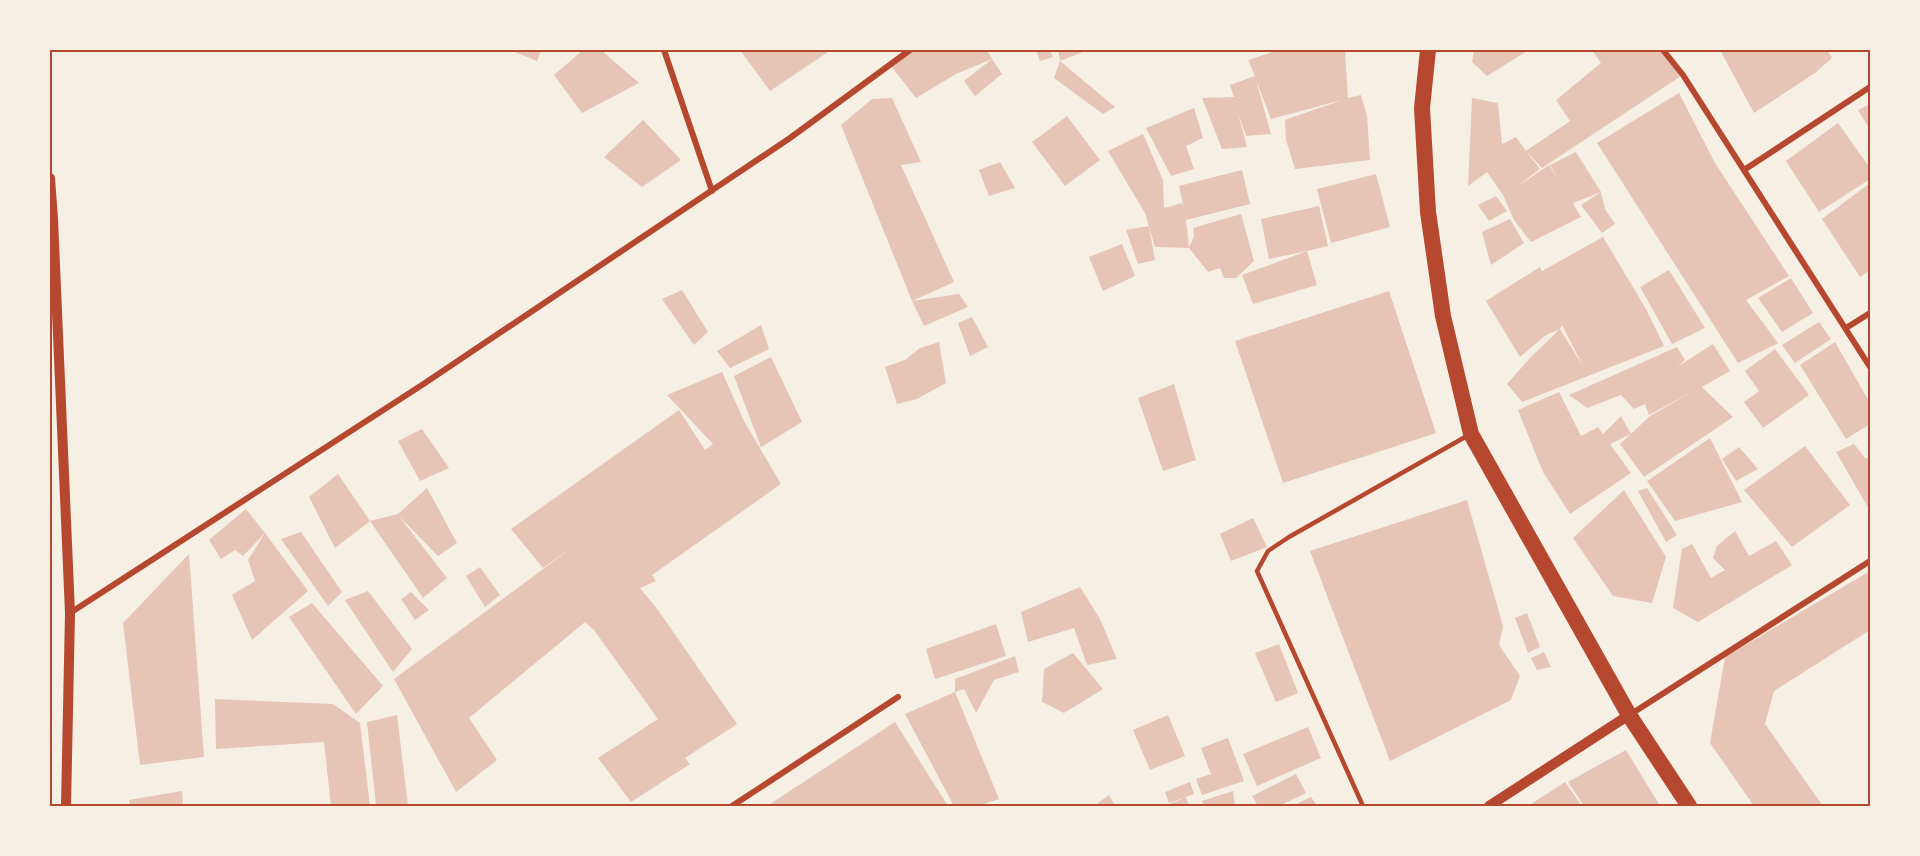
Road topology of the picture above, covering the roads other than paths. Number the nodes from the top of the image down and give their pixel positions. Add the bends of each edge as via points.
1 (664, 50) edge
2 (910, 50) edge
3 (1428, 50) edge
4 (1663, 50) edge
5 (1870, 87) edge
6 (1744, 170) junction
7 (50, 178) edge
8 (712, 191) junction
9 (1870, 313) edge
10 (1846, 328) junction
11 (1870, 367) edge
12 (1471, 434) junction
13 (1870, 561) edge
14 (70, 613) junction
15 (898, 697) dead end
16 (1629, 715) junction
17 (66, 807) edge
18 (732, 807) edge
19 (1363, 807) edge
20 (1489, 807) edge
21 (1689, 807) edge

1 - 8 street
2 - 8 street
3 - 12 highway via 1422,108 1428,212 1443,316
4 - 6 street
5 - 6 street
6 - 10 street
7 - 14 street
8 - 14 street
9 - 10 street
10 - 11 street
12 - 16 highway
12 - 19 lane via 1268,551 1257,572
13 - 16 street
14 - 17 street
15 - 18 street
16 - 20 street
16 - 21 highway

